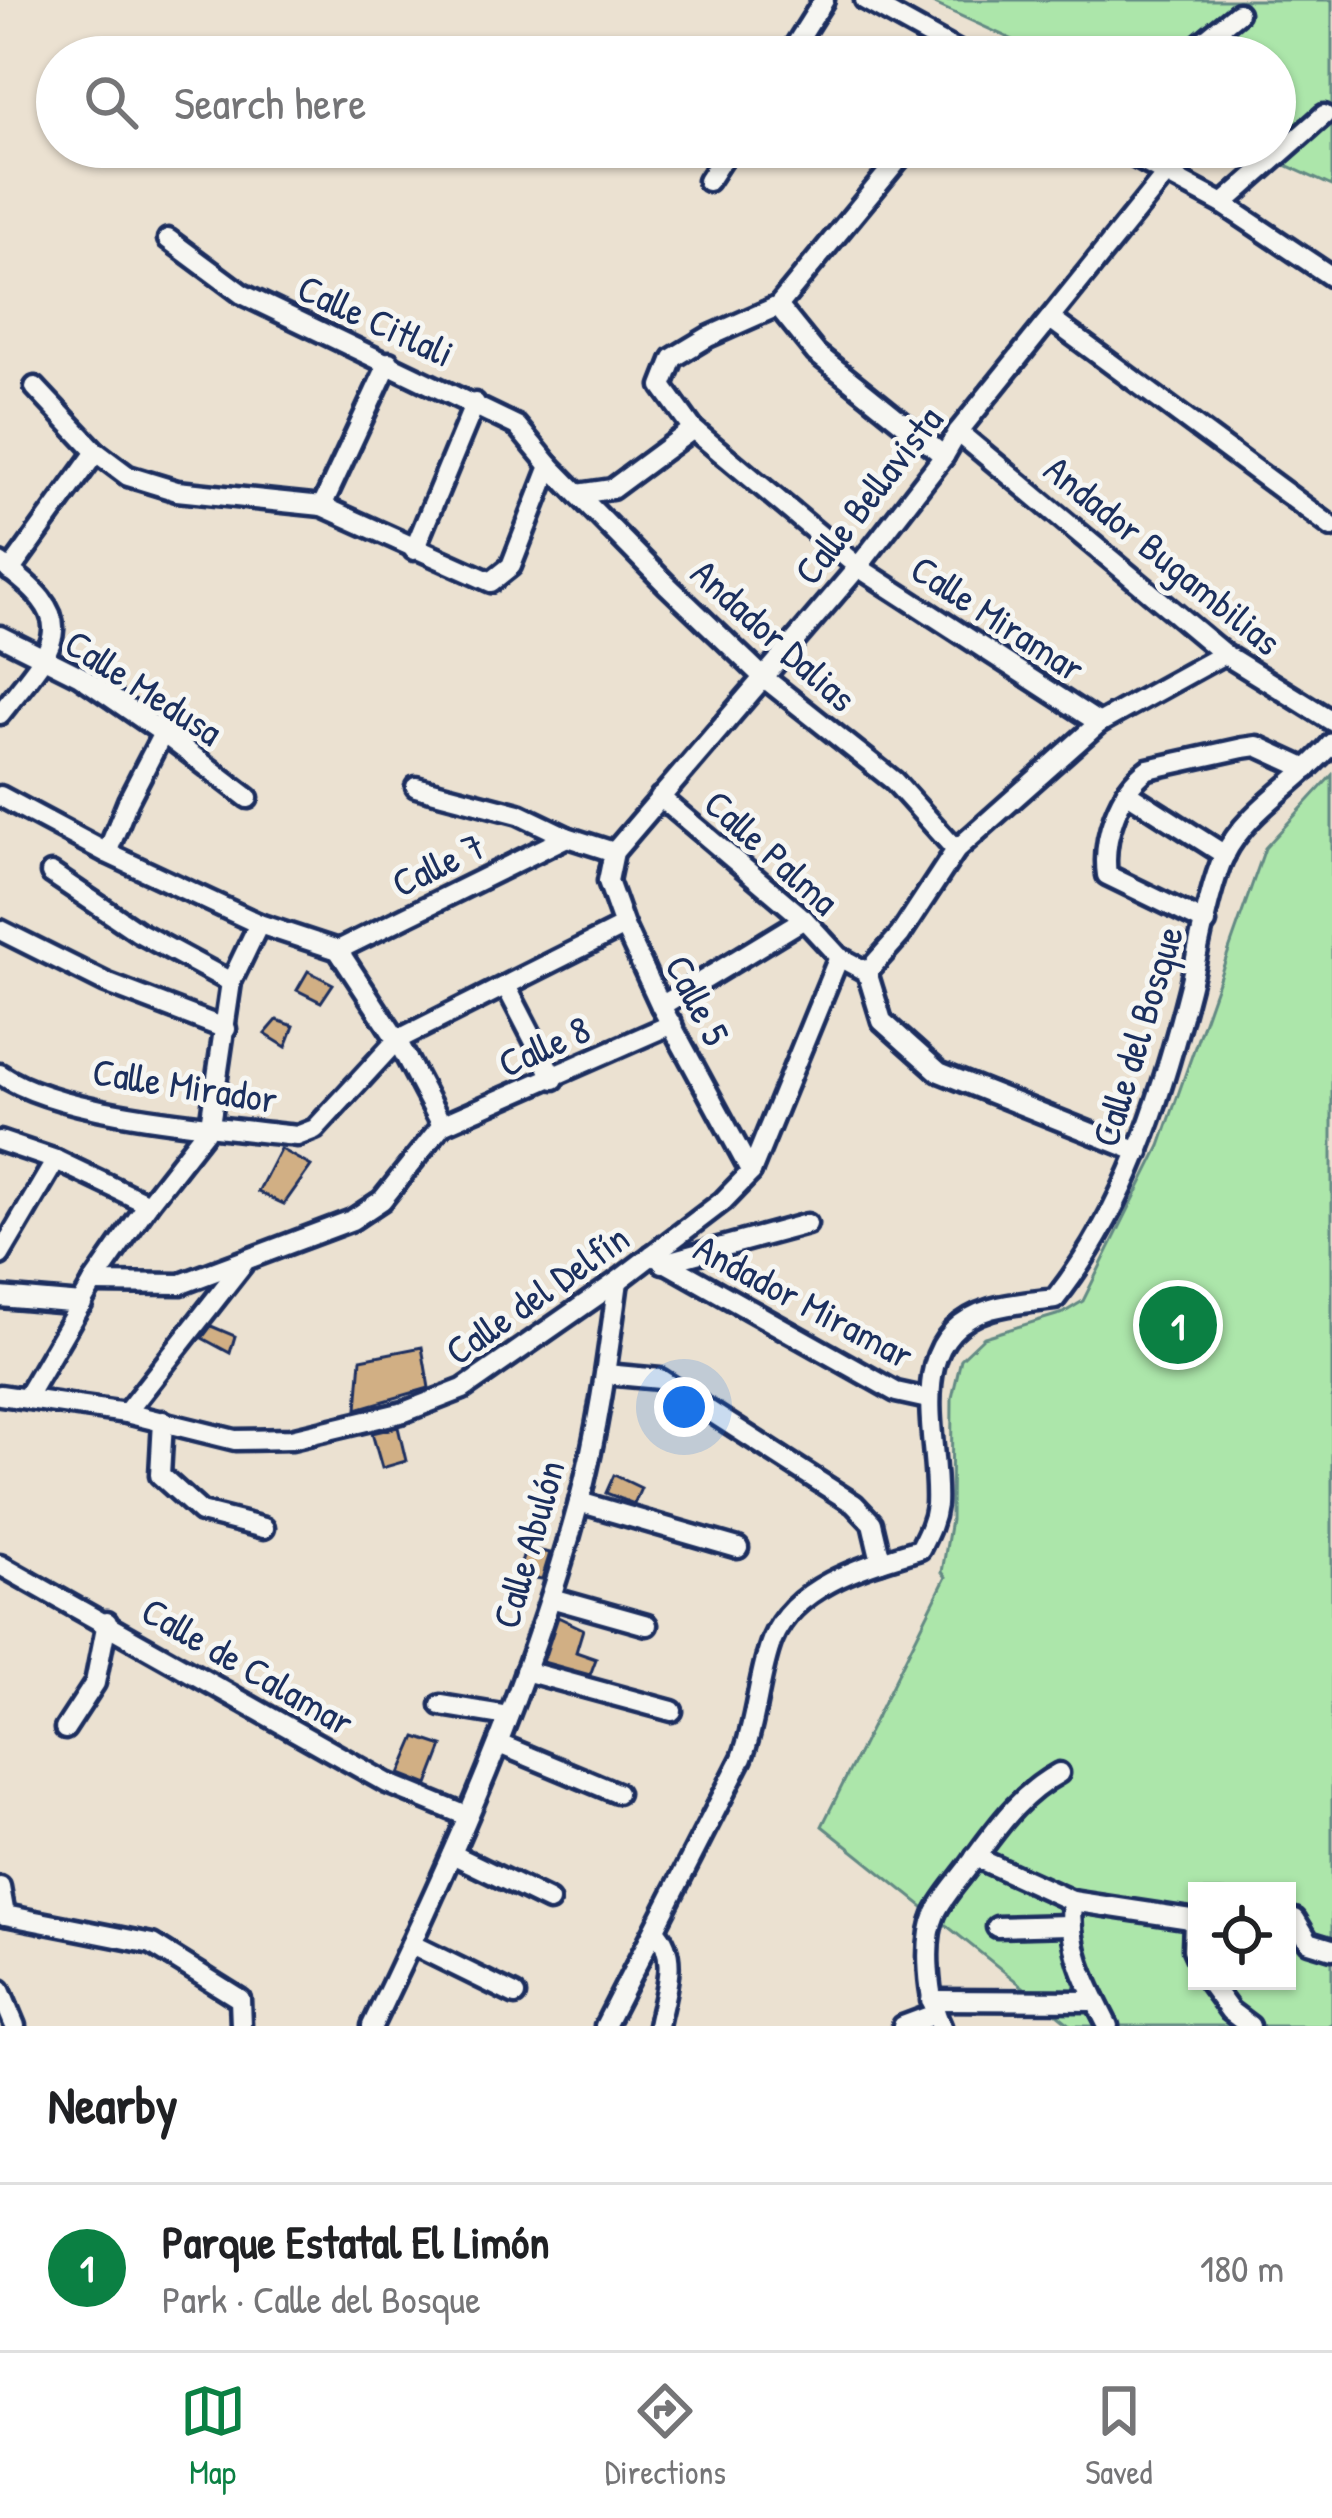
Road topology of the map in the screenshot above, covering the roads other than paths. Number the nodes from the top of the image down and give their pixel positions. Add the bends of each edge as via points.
1 (824, 0) edge
2 (865, 0) edge
3 (1238, 13) dead end
4 (801, 36) edge
5 (930, 36) edge
6 (1210, 36) edge
7 (1324, 115) dead end
8 (1296, 140) edge
9 (717, 168) edge
10 (892, 168) edge
11 (1157, 168) edge
12 (1264, 168) edge
13 (1167, 173) junction
14 (708, 182) dead end
15 (1223, 204) junction
16 (168, 239) dead end
17 (1332, 278) edge
18 (778, 306) junction
19 (1052, 320) junction
20 (389, 362) junction
21 (35, 387) dead end
22 (475, 403) junction
23 (693, 429) junction
24 (958, 432) junction
25 (96, 452) junction
26 (944, 456) junction
27 (550, 466) junction
28 (578, 494) junction
29 (322, 506) junction
30 (1332, 527) edge
31 (414, 550) junction
32 (5, 567) edge
33 (858, 567) junction
34 (0, 636) edge
35 (1224, 654) junction
36 (43, 659) junction
37 (763, 676) junction
38 (0, 713) edge
39 (1332, 722) edge
40 (1099, 723) junction
41 (163, 733) junction
42 (1332, 743) edge
43 (1307, 769) junction
44 (416, 787) dead end
45 (1126, 792) junction
46 (0, 796) edge
47 (661, 797) junction
48 (248, 798) dead end
49 (567, 837) junction
50 (956, 850) junction
51 (614, 852) junction
52 (107, 854) junction
53 (1225, 854) junction
54 (52, 873) dead end
55 (803, 919) junction
56 (1206, 923) junction
57 (260, 924) junction
58 (624, 926) junction
59 (0, 930) edge
60 (338, 950) junction
61 (838, 957) junction
62 (862, 971) junction
63 (231, 982) junction
64 (506, 986) junction
65 (661, 1006) junction
66 (671, 1024) junction
67 (226, 1029) junction
68 (397, 1040) junction
69 (0, 1074) edge
70 (554, 1079) junction
71 (442, 1125) junction
72 (210, 1126) junction
73 (0, 1141) edge
74 (1139, 1152) junction
75 (56, 1160) junction
76 (751, 1172) junction
77 (148, 1204) junction
78 (807, 1224) dead end
79 (0, 1255) edge
80 (657, 1259) junction
81 (243, 1264) junction
82 (618, 1281) junction
83 (93, 1283) junction
84 (0, 1297) edge
85 (82, 1304) junction
86 (606, 1374) junction
87 (0, 1395) edge
88 (26, 1398) junction
89 (928, 1399) junction
90 (126, 1413) junction
91 (163, 1421) junction
92 (579, 1502) junction
93 (264, 1528) dead end
94 (739, 1548) dead end
95 (881, 1561) junction
96 (0, 1565) edge
97 (551, 1598) junction
98 (107, 1622) junction
99 (647, 1624) dead end
100 (525, 1671) junction
101 (440, 1705) dead end
102 (672, 1711) dead end
103 (508, 1716) junction
104 (65, 1729) dead end
105 (499, 1744) junction
106 (1059, 1773) dead end
107 (616, 1792) dead end
108 (467, 1816) junction
109 (452, 1854) junction
110 (975, 1857) junction
111 (0, 1887) edge
112 (549, 1901) dead end
113 (1072, 1901) junction
114 (2, 1916) edge
115 (1188, 1919) edge
116 (1296, 1921) edge
117 (1069, 1925) junction
118 (997, 1927) dead end
119 (655, 1930) junction
120 (411, 1944) junction
121 (1332, 1949) edge
122 (0, 1990) edge
123 (1215, 1990) edge
124 (515, 1995) dead end
125 (1095, 2001) junction
126 (937, 2016) edge
127 (15, 2026) edge
128 (241, 2026) edge
129 (372, 2026) edge
130 (605, 2026) edge
131 (658, 2026) edge
132 (903, 2026) edge
133 (1108, 2026) edge
134 (1250, 2026) edge

1 - 4 street
2 - 5 street
3 - 6 street
7 - 8 street
9 - 14 street
10 - 18 street
11 - 13 street
12 - 15 street
13 - 15 street
13 - 19 street, Calle Bellavista
15 - 17 street
16 - 20 street, Calle Citlali via 242,294
18 - 23 street, Calle Miramar via 673,358 662,386
18 - 26 street via 815,353
19 - 24 street, Calle Bellavista
19 - 30 street
20 - 22 street, Calle Citlali
20 - 29 street
21 - 25 street
22 - 27 street, Calle Citlali via 517,426
22 - 31 street
23 - 28 street via 612,489
23 - 33 street, Calle Miramar
24 - 26 street, Calle Bellavista
24 - 35 street, Andador Bugambilias
25 - 29 street via 128,476 177,490
25 - 32 street
26 - 33 street, Calle Bellavista
27 - 28 street, Andador Dalias
27 - 31 street via 512,566 490,582
28 - 37 street, Andador Dalias
29 - 31 street
32 - 36 street via 50,607 56,627
33 - 37 street, Calle Bellavista
33 - 40 street, Calle Miramar
34 - 36 street, Calle Medusa
35 - 39 street, Andador Bugambilias
35 - 40 street
36 - 38 street
36 - 41 street, Calle Medusa
37 - 47 street, Calle Bellavista
37 - 50 street, Andador Dalias via 894,781
40 - 50 street
41 - 48 street, Calle Medusa
41 - 52 street
42 - 43 street, Calle del Bosque
43 - 45 street via 1257,746 1148,770
43 - 53 street, Calle del Bosque
44 - 49 street via 519,814
45 - 53 street
45 - 56 street via 1103,851 1107,875
46 - 52 street
47 - 51 street, Calle Bellavista
47 - 55 street, Calle Palma
49 - 51 street
49 - 60 street, Calle 7
50 - 62 street via 900,935
51 - 58 street, Calle 5 via 608,880
52 - 57 street
53 - 56 street, Calle del Bosque
54 - 63 street
55 - 61 street, Calle Palma
55 - 65 street
56 - 74 street, Calle del Bosque
57 - 60 street
57 - 63 street
58 - 64 street
58 - 65 street, Calle 5
59 - 67 street via 106,983
60 - 68 street
61 - 62 street, Calle Palma
61 - 76 street, Calle Palma
62 - 74 street via 882,1021 939,1072
63 - 67 street
64 - 68 street
64 - 70 street
65 - 66 street, Calle 5
66 - 70 street, Calle 8
66 - 76 street, Calle 5
67 - 72 street
68 - 71 street
68 - 72 street, Calle Mirador via 315,1129 298,1136
69 - 72 street, Calle Mirador via 107,1111
70 - 71 street, Calle 8
71 - 81 street via 382,1200
72 - 77 street
73 - 75 street
74 - 89 street, Calle del Bosque via 1091,1253 1055,1299 989,1309 964,1324 938,1350
75 - 77 street
75 - 79 street
76 - 80 street, Calle del Delfín
77 - 83 street
78 - 80 street
80 - 82 street, Calle del Delfín
80 - 89 street, Andador Miramar via 896,1392
81 - 83 street via 181,1284
81 - 90 street
82 - 86 street, Calle Abulón
82 - 91 street, Calle del Delfín via 463,1389 404,1412 291,1439 235,1440
83 - 85 street
84 - 85 street
85 - 88 street
86 - 92 street, Calle Abulón
86 - 95 street via 660,1379 854,1504 872,1522
87 - 88 street, Calle del Delfín
88 - 90 street, Calle del Delfín
89 - 95 street, Calle del Bosque via 932,1526 920,1549
90 - 91 street, Calle del Delfín
91 - 93 street via 160,1475 201,1512
92 - 94 street
92 - 97 street, Calle Abulón
95 - 119 street, Calle del Bosque via 801,1602 778,1630 742,1758
96 - 98 street, Calle de Calamar
97 - 99 street
97 - 100 street, Calle Abulón
98 - 104 street via 95,1683
98 - 108 street, Calle de Calamar via 387,1784
100 - 102 street
100 - 103 street, Calle Abulón
101 - 103 street
103 - 105 street, Calle Abulón
105 - 107 street
105 - 108 street, Calle Abulón
106 - 110 street via 1019,1800
108 - 109 street, Calle Abulón
109 - 112 street
109 - 120 street, Calle Abulón
110 - 113 street
110 - 126 street via 934,1916 929,1958
111 - 114 street
113 - 115 street
113 - 117 street
114 - 128 street via 152,1944 240,1999
116 - 121 street via 1310,1942
117 - 118 street
117 - 125 street
119 - 130 street, Calle del Bosque
119 - 131 street via 670,1957
120 - 124 street
120 - 129 street, Calle Abulón
122 - 127 street
123 - 134 street
125 - 126 street
125 - 133 street
126 - 132 street

